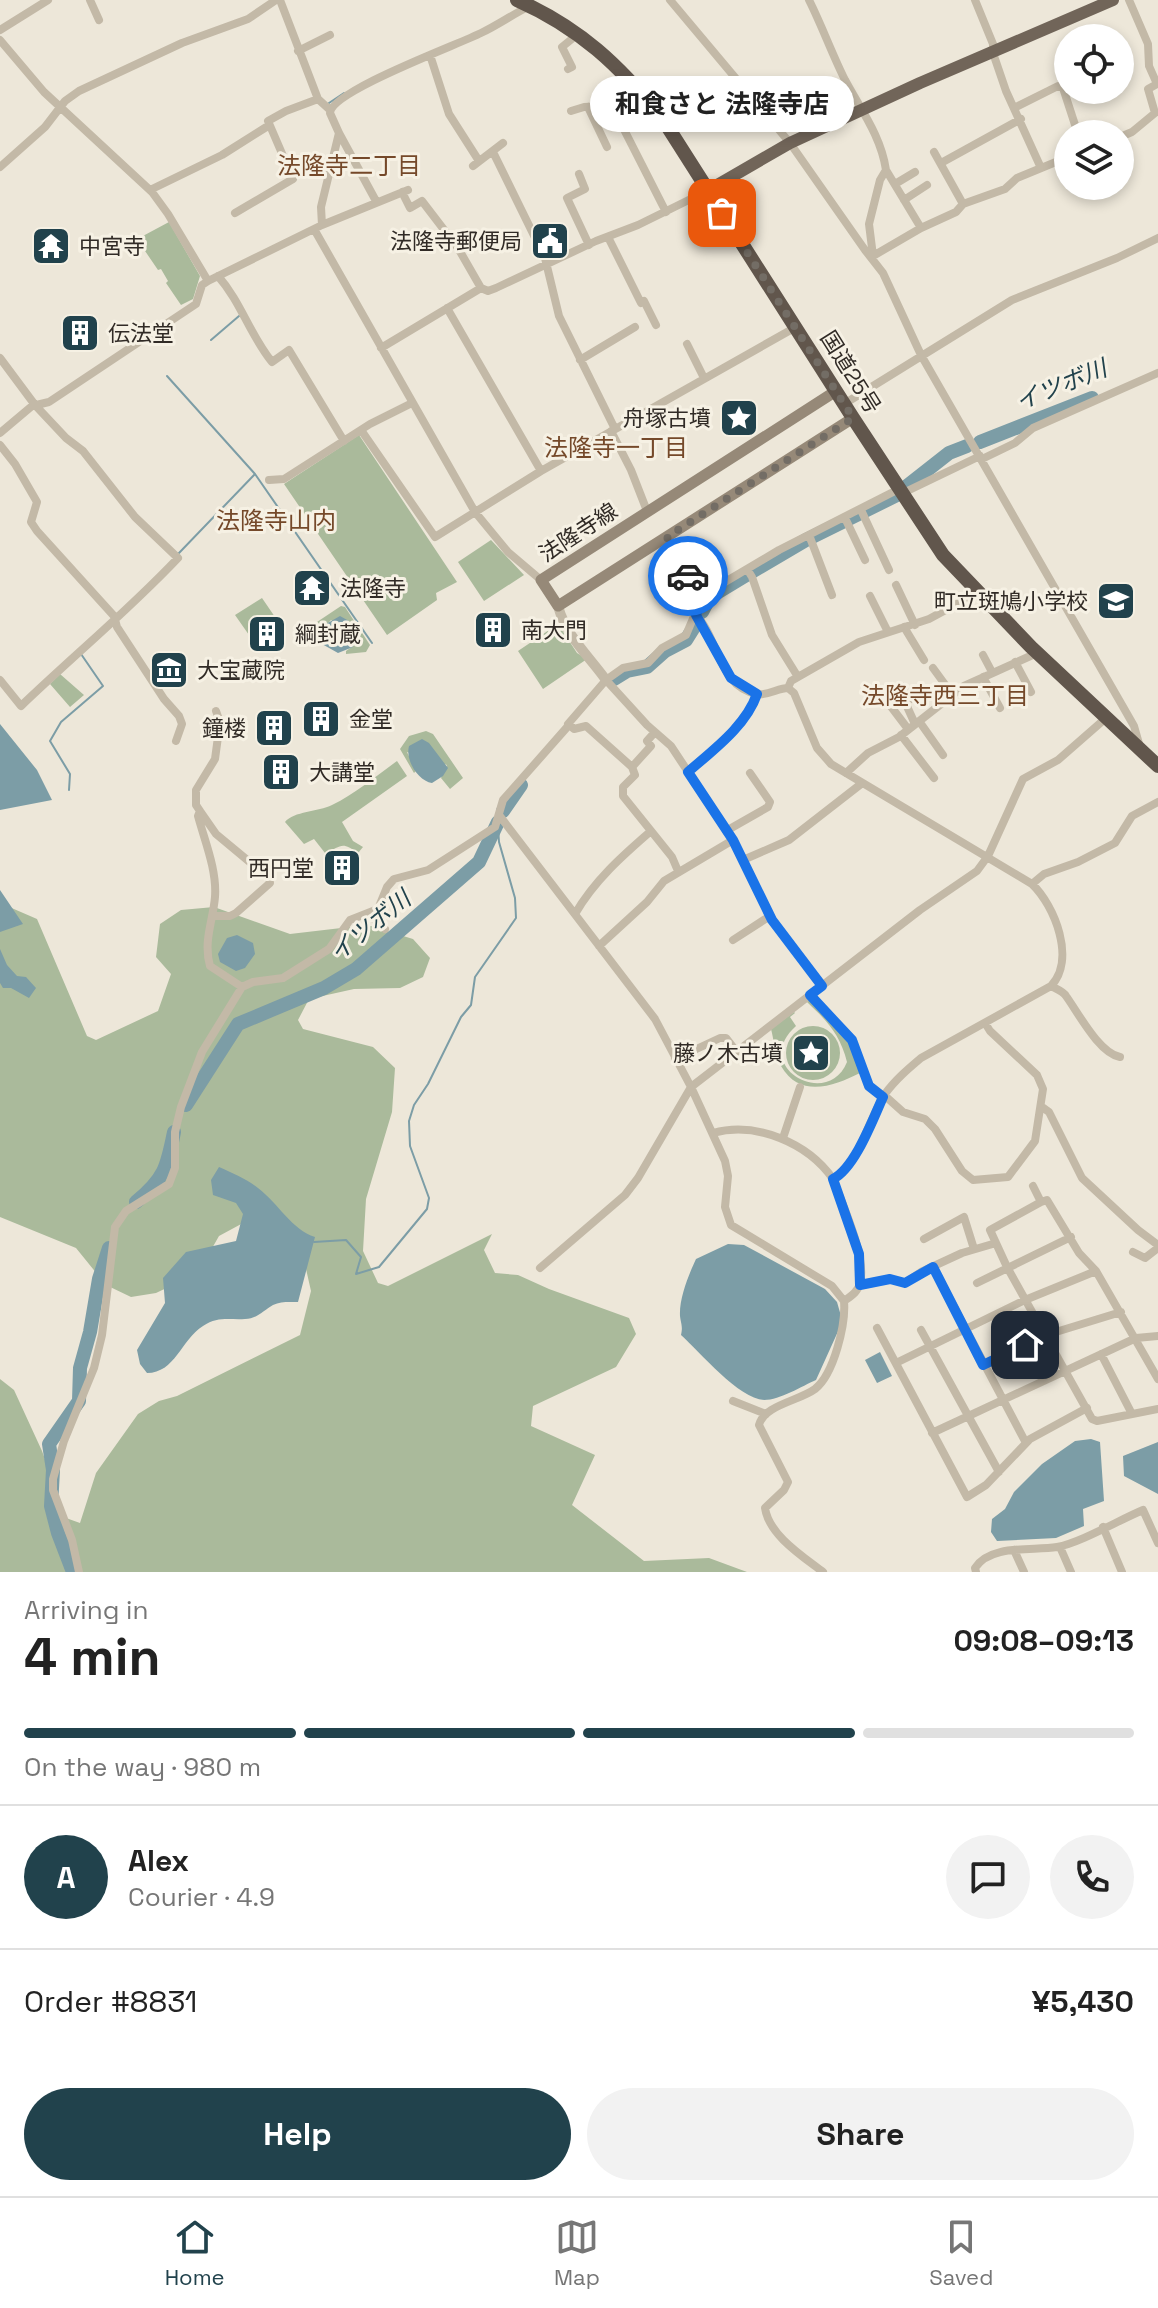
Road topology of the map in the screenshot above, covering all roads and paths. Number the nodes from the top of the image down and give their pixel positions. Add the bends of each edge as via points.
1 (48, 0) edge
2 (90, 0) edge
3 (278, 0) edge
4 (670, 0) edge
5 (809, 0) edge
6 (975, 0) edge
7 (1113, 0) edge
8 (1129, 0) edge
9 (530, 2) edge
10 (99, 20) dead end
11 (0, 30) edge
12 (579, 34) junction
13 (330, 35) dead end
14 (1, 42) edge
15 (298, 51) junction
16 (993, 53) junction
17 (430, 55) junction
18 (568, 69) dead end
19 (630, 80) junction
20 (1157, 83) edge
21 (318, 99) junction
22 (610, 102) junction
23 (61, 107) junction
24 (588, 107) junction
25 (1014, 108) junction
26 (329, 109) junction
27 (862, 109) junction
28 (571, 111) dead end
29 (1021, 119) junction
30 (1073, 120) edge
31 (268, 126) junction
32 (1134, 130) edge
33 (339, 133) junction
34 (503, 143) dead end
35 (790, 143) junction
36 (607, 147) dead end
37 (493, 152) junction
38 (934, 152) dead end
39 (941, 163) junction
40 (1054, 163) edge
41 (0, 167) edge
42 (1041, 168) junction
43 (886, 170) junction
44 (915, 172) dead end
45 (579, 174) dead end
46 (895, 184) junction
47 (927, 185) dead end
48 (150, 190) junction
49 (707, 191) junction
50 (904, 200) junction
51 (376, 201) junction
52 (963, 204) junction
53 (666, 212) junction
54 (235, 213) dead end
55 (921, 228) junction
56 (316, 229) junction
57 (608, 237) junction
58 (1158, 238) edge
59 (589, 245) junction
60 (873, 256) junction
61 (546, 264) junction
62 (219, 277) junction
63 (208, 281) junction
64 (481, 288) junction
65 (447, 308) junction
66 (656, 325) dead end
67 (635, 327) dead end
68 (796, 327) junction
69 (687, 344) dead end
70 (381, 348) junction
71 (921, 355) junction
72 (0, 358) edge
73 (580, 360) junction
74 (1158, 373) edge
75 (704, 378) junction
76 (840, 397) junction
77 (412, 403) junction
78 (35, 405) junction
79 (853, 418) junction
80 (361, 430) junction
81 (613, 430) junction
82 (0, 433) edge
83 (344, 441) junction
84 (0, 445) edge
85 (981, 457) junction
86 (541, 471) junction
87 (269, 480) dead end
88 (900, 492) junction
89 (647, 511) junction
90 (475, 512) junction
91 (862, 512) junction
92 (846, 520) junction
93 (667, 537) junction
94 (810, 537) junction
95 (865, 560) dead end
96 (889, 570) dead end
97 (748, 571) junction
98 (541, 580) junction
99 (896, 585) dead end
100 (977, 593) junction
101 (703, 595) junction
102 (832, 595) dead end
103 (870, 596) dead end
104 (558, 606) junction
105 (696, 615) junction
106 (116, 620) junction
107 (915, 625) junction
108 (904, 627) junction
109 (888, 632) junction
110 (1037, 653) junction
111 (983, 655) dead end
112 (924, 660) dead end
113 (1015, 662) junction
114 (933, 668) dead end
115 (992, 672) junction
116 (798, 677) junction
117 (983, 677) junction
118 (0, 680) edge
119 (606, 680) junction
120 (903, 687) dead end
121 (788, 688) junction
122 (1031, 692) dead end
123 (757, 694) junction
124 (952, 694) junction
125 (883, 696) dead end
126 (1000, 708) dead end
127 (216, 711) dead end
128 (1106, 718) junction
129 (569, 725) junction
130 (911, 727) junction
131 (655, 732) junction
132 (176, 741) dead end
133 (1140, 750) junction
134 (943, 755) dead end
135 (1158, 766) edge
136 (632, 767) junction
137 (688, 772) junction
138 (750, 773) dead end
139 (846, 773) junction
140 (934, 778) dead end
141 (861, 784) junction
142 (1158, 802) edge
143 (200, 811) junction
144 (499, 815) junction
145 (651, 831) junction
146 (726, 831) junction
147 (733, 840) junction
148 (988, 856) junction
149 (743, 860) junction
150 (678, 871) junction
151 (1032, 884) junction
152 (368, 914) junction
153 (575, 914) junction
154 (212, 916) junction
155 (770, 916) junction
156 (385, 929) dead end
157 (733, 940) dead end
158 (599, 946) junction
159 (822, 986) junction
160 (1051, 986) junction
161 (242, 987) junction
162 (810, 995) junction
163 (985, 1023) junction
164 (736, 1051) junction
165 (1120, 1057) dead end
166 (675, 1059) junction
167 (691, 1087) junction
168 (800, 1087) dead end
169 (884, 1096) junction
170 (1042, 1107) junction
171 (713, 1133) junction
172 (783, 1138) junction
173 (833, 1179) junction
174 (1033, 1186) dead end
175 (1041, 1202) junction
176 (1071, 1237) junction
177 (924, 1239) dead end
178 (996, 1243) junction
179 (1157, 1244) edge
180 (974, 1249) junction
181 (1133, 1252) dead end
182 (933, 1267) junction
183 (1007, 1267) junction
184 (540, 1268) dead end
185 (1096, 1271) junction
186 (977, 1283) dead end
187 (860, 1285) junction
188 (1025, 1300) junction
189 (844, 1301) junction
190 (1121, 1312) junction
191 (877, 1328) dead end
192 (921, 1330) dead end
193 (964, 1330) junction
194 (1046, 1335) junction
195 (1158, 1336) edge
196 (1136, 1338) junction
197 (930, 1347) junction
198 (1101, 1354) junction
199 (896, 1363) junction
200 (983, 1365) junction
201 (1066, 1370) junction
202 (1158, 1379) edge
203 (1002, 1400) junction
204 (733, 1401) dead end
205 (1087, 1408) junction
206 (1158, 1409) edge
207 (766, 1414) junction
208 (1132, 1414) junction
209 (967, 1417) junction
210 (932, 1433) junction
211 (1026, 1443) junction
212 (999, 1472) junction
213 (1103, 1527) junction
214 (1158, 1543) edge
215 (1060, 1547) junction
216 (1014, 1550) junction
217 (79, 1572) edge
218 (823, 1572) edge
219 (976, 1572) edge
220 (1024, 1572) edge
221 (1071, 1572) edge
222 (1122, 1572) edge

1 - 11 street
2 - 10 street
3 - 15 street
3 - 23 street via 248,19 92,83
4 - 35 street
5 - 27 street
6 - 16 street
7 - 16 main road
8 - 20 street
9 - 12 highway, 国道25号
9 - 17 street via 483,33
12 - 18 street via 562,47 572,67
12 - 19 highway, 国道25号
13 - 15 street
14 - 23 street
15 - 21 street
16 - 25 street
16 - 27 main road
17 - 26 street via 352,92
17 - 37 street via 449,114 476,164
19 - 22 street
19 - 49 highway, 国道25号 via 662,118
20 - 32 street via 1148,89 1155,113
21 - 26 street
21 - 31 street via 273,117
22 - 24 street via 603,108
22 - 53 street
23 - 41 street
23 - 48 street
24 - 28 street
24 - 36 street
25 - 29 street
25 - 30 street via 1058,86
26 - 33 street
27 - 35 main road
27 - 43 street
29 - 39 street
29 - 42 street
31 - 48 street
31 - 54 street via 293,179
33 - 51 street
33 - 56 street
34 - 37 street
35 - 49 main road
35 - 60 street
37 - 61 street
38 - 39 street
39 - 52 street
40 - 42 street
42 - 52 street
43 - 46 street
43 - 60 street via 869,224
44 - 46 street
45 - 59 street via 585,189 567,198
46 - 50 street
47 - 50 street
48 - 63 street
49 - 53 street
49 - 68 highway, 国道25号
50 - 55 street
51 - 56 street
51 - 64 street via 405,191 410,208 422,201
52 - 55 street
53 - 57 street
55 - 60 street
56 - 62 street
56 - 70 street
57 - 59 street
57 - 66 street
58 - 71 street via 1012,300
59 - 61 street
60 - 71 street
61 - 64 street via 488,291
61 - 73 street via 559,316
62 - 63 street
62 - 83 street via 272,362 289,350
63 - 78 street via 196,304 49,402
64 - 65 street
65 - 70 street
65 - 86 street
67 - 73 street
68 - 75 street
68 - 76 highway, 国道25号
69 - 75 street
70 - 77 street
71 - 76 street
71 - 85 street
72 - 78 street
73 - 81 street
74 - 85 street
75 - 81 street
76 - 79 highway, 国道25号
76 - 89 main road, 法隆寺線
77 - 80 street
77 - 90 street
78 - 82 street
78 - 106 street via 178,558
79 - 88 highway, 国道25号
79 - 93 main road
80 - 83 street
80 - 90 street via 435,537
81 - 86 street
81 - 89 street
83 - 87 street via 284,479
84 - 106 street via 37,502 31,522
85 - 88 street
85 - 133 street via 1134,726
86 - 90 street
88 - 91 street
88 - 100 highway, 国道25号
89 - 98 main road, 法隆寺線
90 - 98 street via 508,552
91 - 92 street
91 - 96 street
92 - 94 street
92 - 95 street
93 - 101 street
93 - 104 main road
94 - 97 street
94 - 102 street
97 - 101 street
97 - 116 street via 772,635
98 - 104 main road, 法隆寺線
99 - 107 street
100 - 107 street
100 - 110 highway, 国道25号
101 - 105 street
103 - 109 street
104 - 119 street via 575,643
105 - 119 street via 686,635 648,663 623,668
105 - 123 street via 731,678
106 - 118 street via 21,706
106 - 132 street via 179,716
107 - 108 street
108 - 109 street
108 - 112 street
109 - 116 street via 845,649
110 - 113 street
110 - 128 highway, 国道25号
111 - 115 street
113 - 115 street
113 - 122 street
114 - 124 street
115 - 117 street
116 - 121 street
117 - 124 street
117 - 126 street
119 - 129 street
119 - 131 street
120 - 130 street
121 - 123 street
121 - 139 street via 817,748
123 - 137 street via 724,742
124 - 130 street
125 - 130 street
127 - 143 street via 220,722 215,759 196,790
128 - 133 highway, 国道25号
128 - 148 street via 1058,760 1023,779
129 - 136 street via 586,726
129 - 144 street via 503,800
130 - 134 street
130 - 139 street
130 - 140 street
131 - 136 street via 647,741 651,746
131 - 137 street
133 - 135 highway, 国道25号
136 - 145 street via 635,775 623,787 623,796
137 - 146 street
138 - 146 street via 770,802 768,807
139 - 141 street
141 - 148 street
141 - 149 street via 789,840
142 - 151 street via 1132,816 1115,843
143 - 154 street via 215,874
143 - 154 street via 216,834 270,883 236,913
144 - 152 street via 495,827 428,870 394,879 381,905
144 - 153 street
145 - 150 street
145 - 153 street via 618,859
146 - 147 street
147 - 149 street
147 - 150 street
148 - 151 street
148 - 159 street via 977,871
149 - 155 street
150 - 158 street
151 - 160 street via 1063,944 1061,968
152 - 156 street
152 - 161 street via 350,920 329,949 283,978
153 - 158 street
154 - 161 street via 207,931 210,966
155 - 157 street
155 - 159 street
158 - 166 street via 655,1019
159 - 162 street
160 - 163 street
160 - 165 street via 1065,993 1110,1055
161 - 217 street via 202,1052 181,1107 169,1184 126,1211 115,1227 94,1368 53,1479
162 - 164 street
162 - 169 street via 852,1040 869,1086
163 - 169 street via 921,1058
163 - 170 street via 1037,1075
164 - 166 street via 720,1038
164 - 167 street
166 - 167 street
167 - 171 street
167 - 184 street via 625,1195
168 - 172 street
169 - 170 street via 903,1112 925,1119 973,1180 1008,1177 1035,1141
169 - 173 street via 854,1156
170 - 179 street via 1082,1178
171 - 172 street via 759,1131
171 - 189 street via 728,1176 725,1207 731,1225 832,1286
172 - 173 street
173 - 187 street via 859,1254
174 - 175 street
175 - 176 street via 1047,1200
175 - 178 street via 990,1230
176 - 183 street
176 - 185 street
177 - 180 street via 964,1217
178 - 180 street
178 - 183 street
179 - 181 street via 1145,1258
180 - 182 street
182 - 187 street via 905,1283 890,1279
182 - 193 street
183 - 186 street
183 - 188 street
185 - 188 street
185 - 190 street
187 - 189 street
188 - 193 street
188 - 194 street
189 - 207 street via 842,1333 825,1379
190 - 194 street
190 - 196 street
191 - 199 street
192 - 197 street
193 - 197 street
193 - 200 street
194 - 200 street
194 - 201 street
195 - 196 street
196 - 198 street
196 - 202 street
197 - 199 street
197 - 209 street
198 - 201 street
198 - 208 street
199 - 210 street
200 - 203 street
201 - 203 street
201 - 205 street
203 - 209 street
203 - 211 street
204 - 207 street
205 - 208 street via 1097,1421
205 - 211 street
206 - 208 street
207 - 218 street via 759,1425 788,1482 765,1508 767,1518
209 - 210 street
209 - 212 street
210 - 212 street via 967,1497
211 - 212 street
213 - 214 street via 1143,1510
213 - 215 street
213 - 222 street
215 - 216 street
215 - 221 street
216 - 219 street via 981,1561
216 - 220 street

